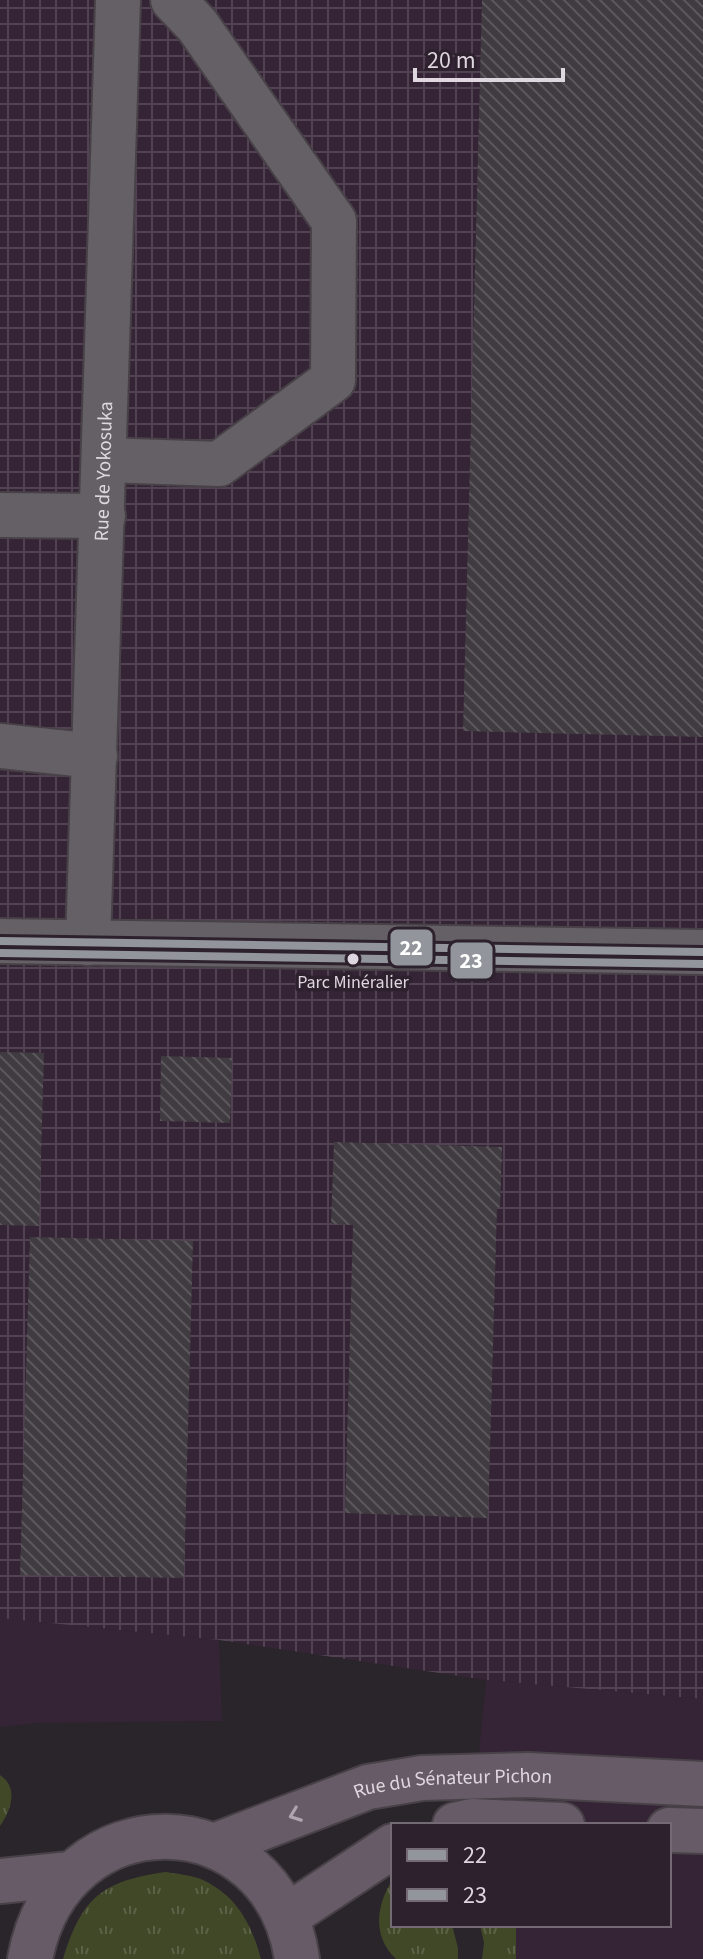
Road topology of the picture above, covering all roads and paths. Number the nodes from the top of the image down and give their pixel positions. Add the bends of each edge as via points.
1 (118, 0) edge
2 (173, 0) edge
3 (105, 460) junction
4 (0, 515) edge
5 (103, 516) junction
6 (0, 746) edge
7 (95, 756) junction
8 (0, 941) edge
9 (88, 943) junction
10 (703, 952) edge
11 (703, 1784) edge
12 (464, 1823) edge
13 (517, 1823) edge
14 (671, 1830) edge
15 (703, 1831) edge
16 (214, 1846) junction
17 (391, 1847) edge
18 (70, 1874) junction
19 (0, 1881) edge
20 (287, 1916) junction
21 (30, 1959) edge
22 (297, 1959) edge

1 - 3 street, Rue de Yokosuka
2 - 3 street via 197,25 334,221 333,380 219,464
3 - 5 street, Rue de Yokosuka
4 - 5 street
5 - 7 street, Rue de Yokosuka
6 - 7 street
7 - 9 street, Rue de Yokosuka
8 - 9 street
9 - 10 street
11 -> 16 main road, Rue du Sénateur Pichon via 528,1775 422,1778 368,1787
12 - 13 main road, Rue du Sénateur Pichon
14 - 15 main road
16 - 18 main road via 157,1837 128,1841
16 - 20 main road via 244,1863 269,1887
17 - 20 main road
18 - 19 main road
18 - 21 main road via 37,1928
20 - 22 main road

